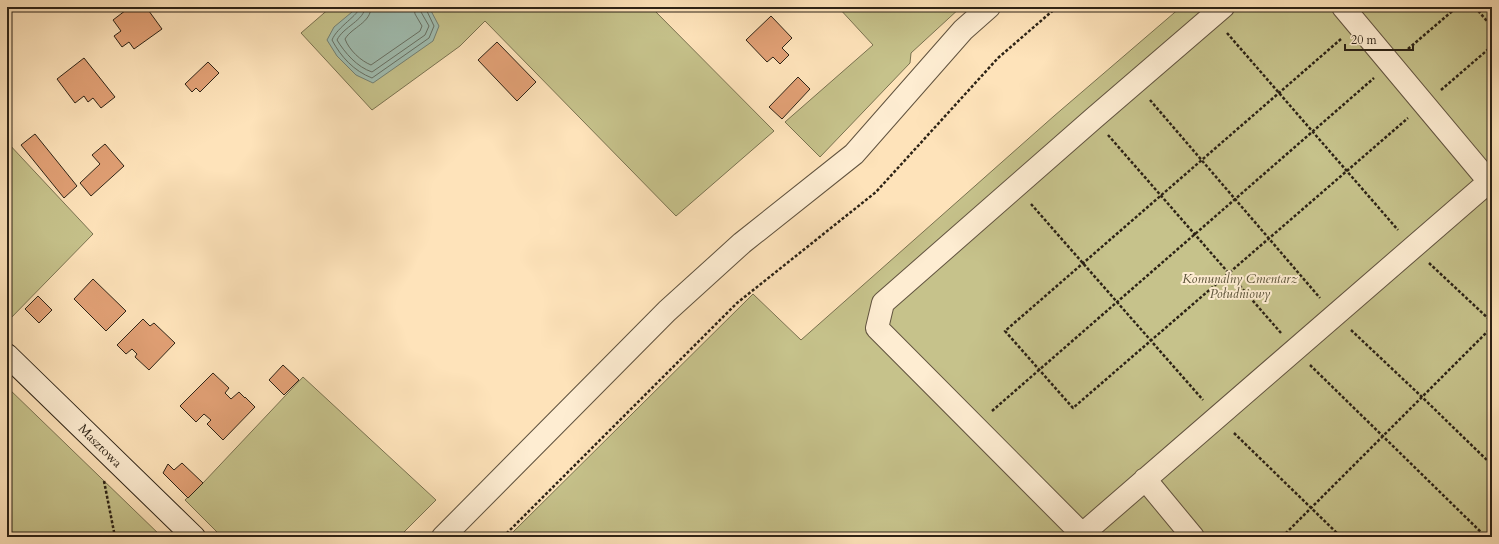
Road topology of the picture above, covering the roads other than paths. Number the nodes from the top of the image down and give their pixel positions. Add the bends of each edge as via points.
1 (989, 7) edge
2 (1343, 7) edge
3 (1218, 12) edge
4 (1491, 182) edge
5 (7, 355) edge
6 (16, 370) edge
7 (1145, 479) junction
8 (1081, 535) edge
9 (194, 537) edge
10 (443, 537) edge
11 (1193, 537) edge

1 - 10 street via 963,30 854,154 742,243 667,311
2 - 4 street
3 - 8 street via 883,302 877,328
4 - 7 street
5 - 6 street, Masztowa
6 - 9 street, Masztowa via 100,445
7 - 8 street
7 - 11 street

